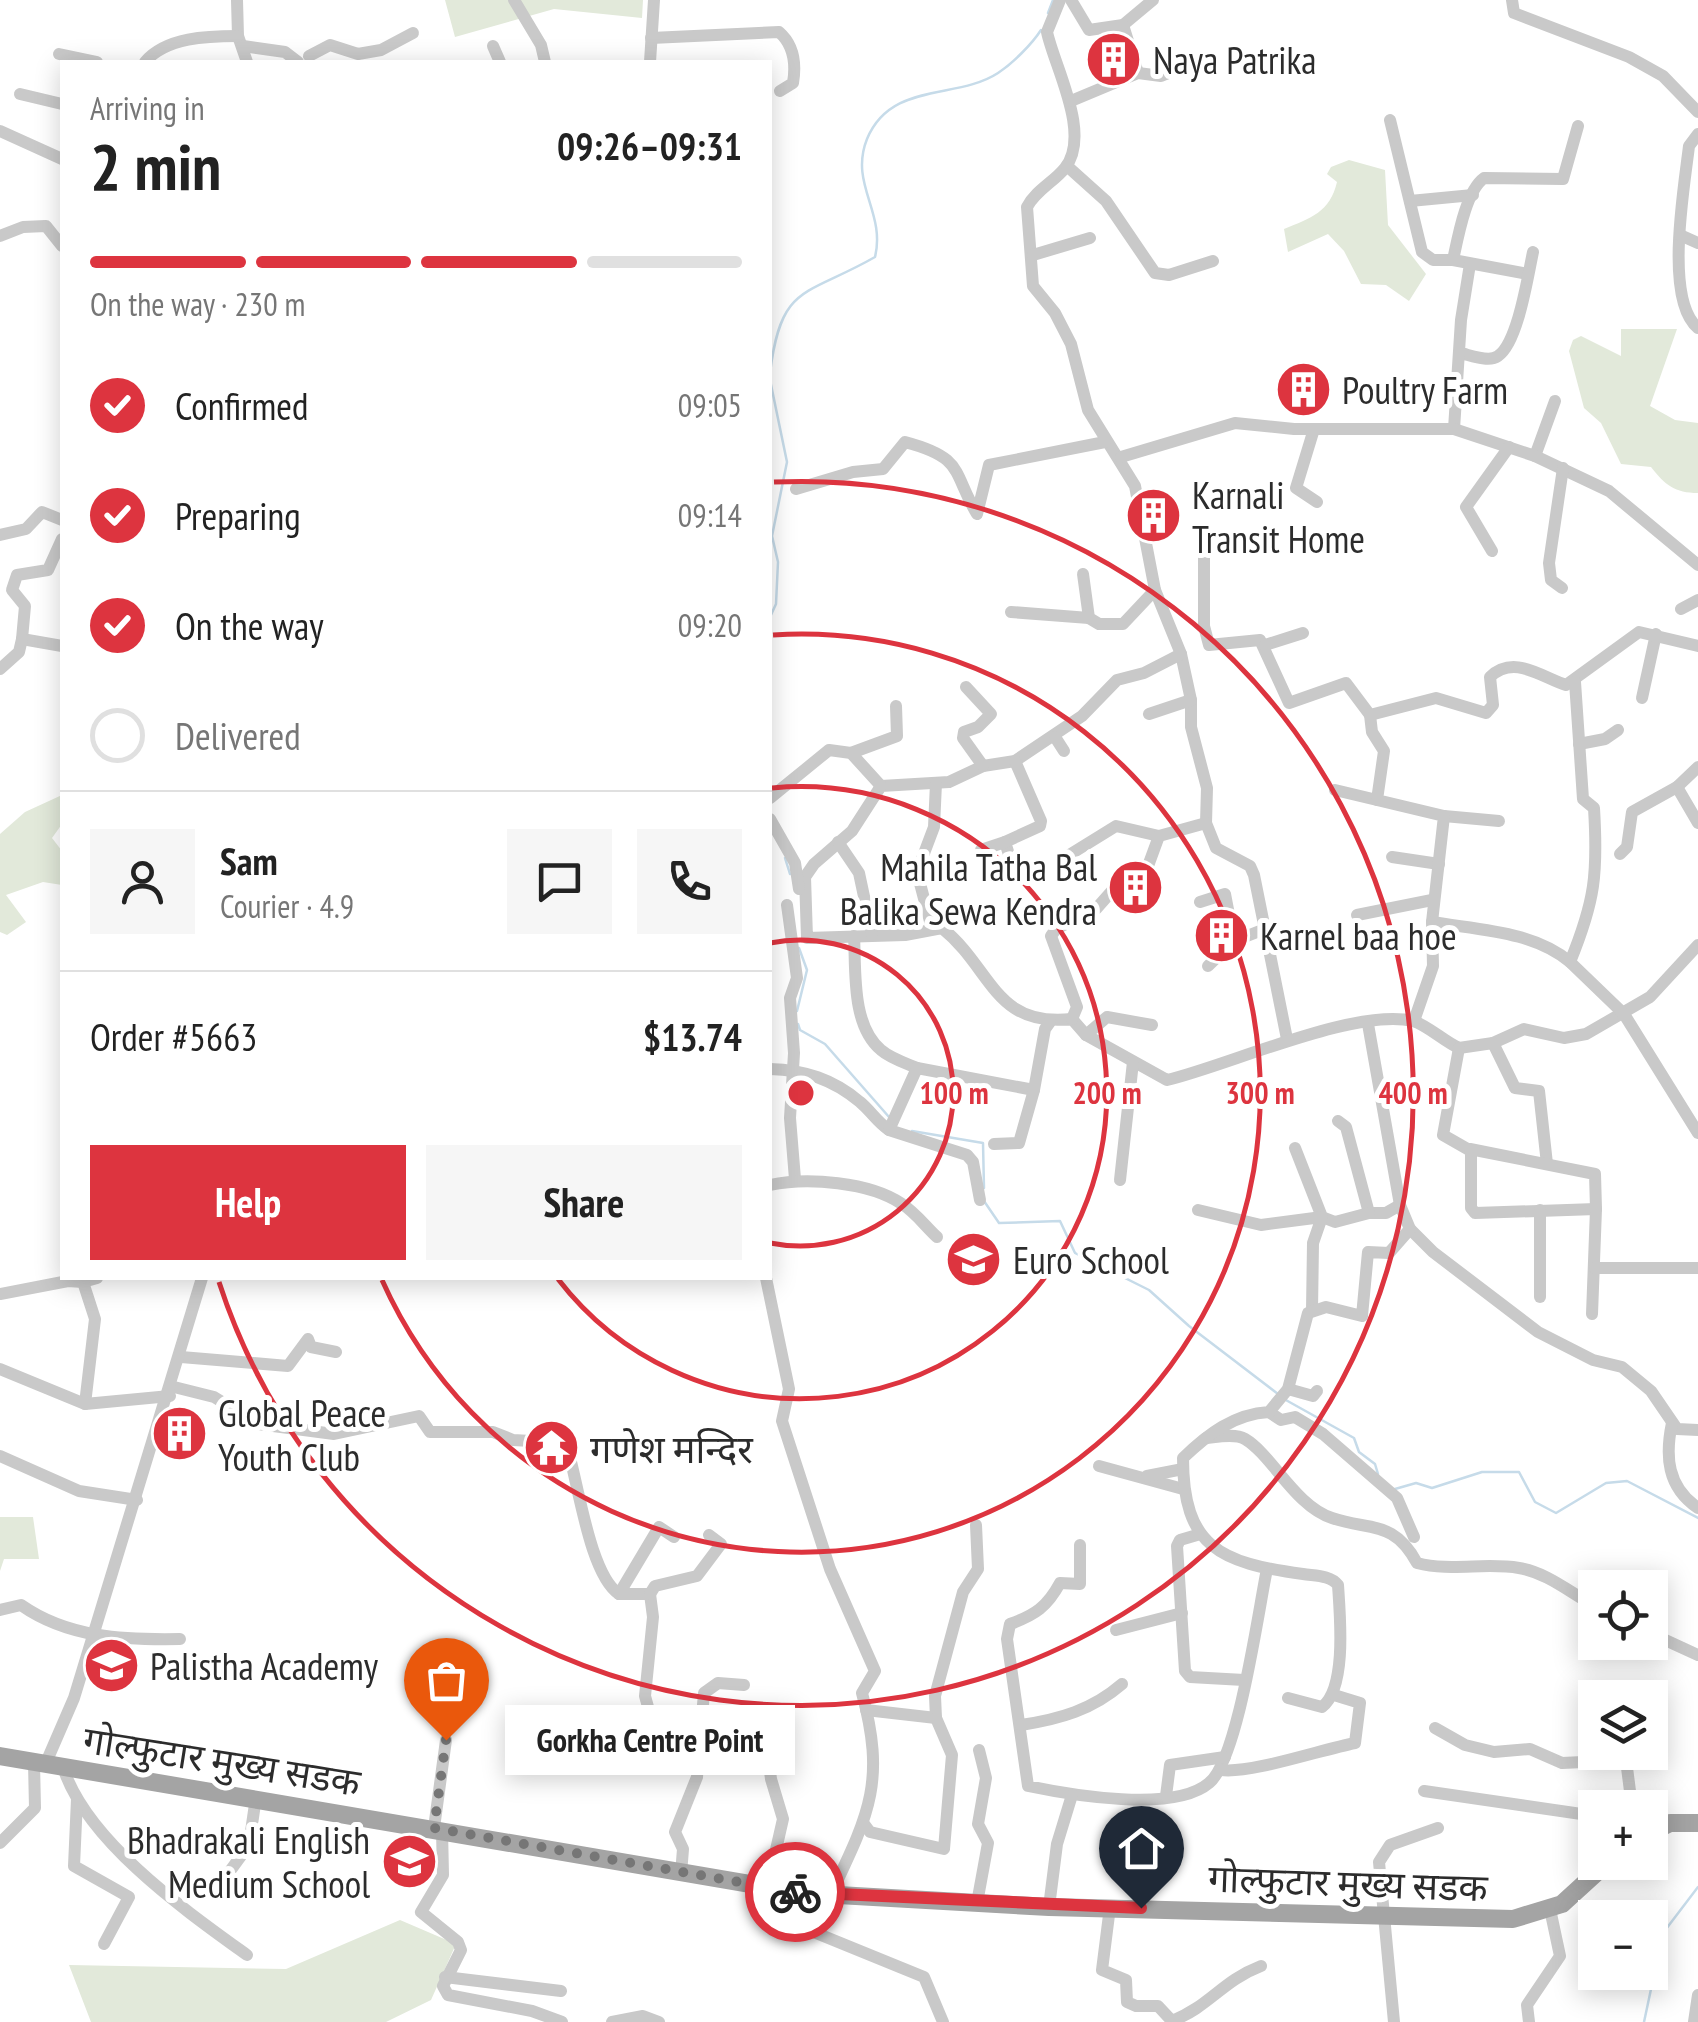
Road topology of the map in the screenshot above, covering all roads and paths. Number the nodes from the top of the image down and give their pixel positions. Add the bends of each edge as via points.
1 (237, 0) edge
2 (514, 0) edge
3 (654, 0) edge
4 (1060, 0) edge
5 (1072, 0) edge
6 (1153, 0) edge
7 (1512, 0) edge
8 (1123, 24) junction
9 (413, 33) dead end
10 (651, 38) junction
11 (240, 41) junction
12 (493, 46) dead end
13 (60, 54) dead end
14 (88, 60) edge
15 (148, 60) edge
16 (246, 60) edge
17 (306, 60) edge
18 (499, 60) edge
19 (545, 60) edge
20 (650, 60) edge
21 (1191, 64) dead end
22 (1138, 72) junction
23 (780, 92) dead end
24 (20, 94) dead end
25 (1071, 100) junction
26 (60, 104) edge
27 (1698, 112) edge
28 (1390, 120) dead end
29 (1578, 126) dead end
30 (0, 131) edge
31 (1698, 134) edge
32 (60, 159) edge
33 (1068, 166) junction
34 (1473, 196) junction
35 (1410, 201) junction
36 (1692, 207) edge
37 (1680, 235) junction
38 (0, 236) edge
39 (1090, 238) dead end
40 (1698, 242) edge
41 (60, 244) edge
42 (1533, 252) dead end
43 (1033, 255) junction
44 (1213, 260) dead end
45 (1452, 260) junction
46 (1470, 264) junction
47 (1528, 274) junction
48 (1698, 328) edge
49 (1460, 353) junction
50 (1555, 401) dead end
51 (1314, 429) junction
52 (1454, 429) junction
53 (1105, 442) junction
54 (1509, 448) junction
55 (1120, 456) junction
56 (1535, 456) junction
57 (1563, 468) junction
58 (796, 488) dead end
59 (1317, 502) dead end
60 (60, 519) edge
61 (0, 535) edge
62 (60, 544) edge
63 (1204, 551) dead end
64 (1492, 551) dead end
65 (1698, 565) edge
66 (1083, 574) dead end
67 (1562, 588) dead end
68 (6, 590) edge
69 (1155, 590) junction
70 (1698, 600) edge
71 (1681, 609) dead end
72 (1012, 612) dead end
73 (1088, 618) junction
74 (1303, 633) dead end
75 (1656, 634) junction
76 (22, 639) junction
77 (1265, 645) junction
78 (60, 646) edge
79 (1698, 646) edge
80 (1180, 654) junction
81 (0, 670) edge
82 (1574, 682) junction
83 (966, 687) dead end
84 (1642, 698) dead end
85 (1191, 700) junction
86 (896, 706) dead end
87 (1149, 714) dead end
88 (1370, 715) junction
89 (1618, 730) dead end
90 (1056, 737) junction
91 (1579, 744) junction
92 (1064, 751) dead end
93 (852, 753) junction
94 (1015, 761) junction
95 (983, 766) junction
96 (1698, 767) edge
97 (936, 783) junction
98 (881, 786) junction
99 (1677, 787) junction
100 (1335, 790) dead end
101 (772, 796) edge
102 (1377, 800) junction
103 (1444, 816) junction
104 (1498, 821) dead end
105 (1206, 822) junction
106 (772, 823) edge
107 (1698, 823) edge
108 (1159, 836) junction
109 (838, 842) junction
110 (1005, 842) junction
111 (981, 850) dead end
112 (1620, 854) dead end
113 (1392, 857) dead end
114 (1061, 860) dead end
115 (1438, 864) junction
116 (1016, 877) dead end
117 (1432, 900) junction
118 (1200, 902) dead end
119 (772, 903) edge
120 (797, 906) junction
121 (1357, 915) dead end
122 (1432, 922) junction
123 (932, 929) junction
124 (1265, 929) junction
125 (872, 934) junction
126 (854, 936) junction
127 (1234, 941) junction
128 (1698, 945) edge
129 (1570, 962) junction
130 (1208, 966) dead end
131 (1624, 1014) junction
132 (1072, 1020) junction
133 (1414, 1021) junction
134 (1050, 1022) junction
135 (1152, 1024) dead end
136 (1368, 1024) junction
137 (1086, 1036) junction
138 (1286, 1039) junction
139 (1493, 1043) junction
140 (1459, 1048) junction
141 (1133, 1062) junction
142 (790, 1068) junction
143 (917, 1068) junction
144 (772, 1069) edge
145 (1034, 1090) junction
146 (1338, 1121) dead end
147 (891, 1125) junction
148 (1698, 1133) edge
149 (994, 1144) dead end
150 (1295, 1148) dead end
151 (1470, 1149) junction
152 (1547, 1164) junction
153 (796, 1180) junction
154 (1120, 1180) dead end
155 (772, 1185) edge
156 (980, 1200) dead end
157 (1400, 1205) junction
158 (1596, 1209) junction
159 (1198, 1210) dead end
160 (1540, 1210) junction
161 (1369, 1213) junction
162 (1322, 1217) junction
163 (1410, 1229) junction
164 (937, 1237) dead end
165 (1595, 1268) junction
166 (1698, 1268) edge
167 (90, 1280) edge
168 (201, 1280) edge
169 (766, 1280) edge
170 (83, 1282) junction
171 (0, 1294) edge
172 (1540, 1297) dead end
173 (1312, 1311) junction
174 (1592, 1314) dead end
175 (336, 1352) dead end
176 (181, 1356) junction
177 (0, 1369) edge
178 (170, 1391) junction
179 (1317, 1391) dead end
180 (1280, 1399) junction
181 (86, 1404) junction
182 (1672, 1423) junction
183 (1698, 1430) edge
184 (1204, 1438) junction
185 (0, 1456) edge
186 (1100, 1466) dead end
187 (1183, 1469) junction
188 (1140, 1477) junction
189 (1183, 1489) junction
190 (137, 1500) junction
191 (1698, 1508) edge
192 (976, 1525) dead end
193 (709, 1535) dead end
194 (1197, 1535) junction
195 (674, 1536) dead end
196 (1414, 1537) dead end
197 (1080, 1545) dead end
198 (1266, 1569) junction
199 (619, 1594) junction
200 (650, 1594) junction
201 (1578, 1597) edge
202 (0, 1610) edge
203 (1182, 1613) junction
204 (1116, 1630) dead end
205 (94, 1634) junction
206 (180, 1639) dead end
207 (1668, 1641) edge
208 (1698, 1654) edge
209 (1244, 1680) junction
210 (1122, 1684) dead end
211 (744, 1685) dead end
212 (1334, 1695) junction
213 (1288, 1698) dead end
214 (866, 1710) junction
215 (936, 1718) junction
216 (1021, 1725) junction
217 (1436, 1728) dead end
218 (766, 1733) dead end
219 (446, 1740) dead end
220 (700, 1743) junction
221 (979, 1750) dead end
222 (0, 1756) edge
223 (1223, 1764) junction
224 (47, 1765) junction
225 (1630, 1790) edge
226 (1424, 1791) dead end
227 (1072, 1795) junction
228 (1166, 1796) junction
229 (256, 1797) junction
230 (77, 1799) junction
231 (1578, 1814) edge
232 (1698, 1823) edge
233 (864, 1824) junction
234 (1668, 1824) edge
235 (1438, 1828) dead end
236 (438, 1829) junction
237 (0, 1843) edge
238 (682, 1874) junction
239 (1586, 1880) edge
240 (219, 1886) dead end
241 (768, 1888) junction
242 (803, 1894) junction
243 (831, 1894) junction
244 (977, 1903) junction
245 (1050, 1907) junction
246 (1110, 1908) junction
247 (1550, 1910) junction
248 (1386, 1918) junction
249 (104, 1944) dead end
250 (247, 1955) dead end
251 (1261, 1966) dead end
252 (445, 1977) junction
253 (561, 1991) dead end
254 (1698, 1996) edge
255 (562, 2022) edge
256 (612, 2022) edge
257 (659, 2022) edge
258 (943, 2022) edge
259 (1394, 2022) edge
260 (1528, 2022) edge
261 (1694, 2022) edge

1 - 11 street
2 - 19 street
3 - 10 street
4 - 25 street via 1047,32
5 - 8 street via 1088,30
6 - 8 street
7 - 27 street via 1514,13 1663,76
8 - 22 street
9 - 17 street via 381,50 358,54 330,46
10 - 20 street
10 - 23 street via 779,32 795,70 792,84
11 - 15 street via 198,36
11 - 16 street
11 - 17 street
12 - 18 street
13 - 14 street
21 - 22 street via 1161,76
22 - 25 street
24 - 26 street
25 - 33 street
28 - 35 street
29 - 34 street via 1563,179 1484,178
30 - 32 street
31 - 36 street via 1689,146
33 - 43 street via 1027,207
33 - 44 street via 1106,200 1154,273 1169,275
34 - 35 street
34 - 45 street
35 - 45 street via 1422,252
36 - 37 street
37 - 40 street
37 - 48 street via 1683,312
38 - 41 street via 46,226
39 - 43 street
42 - 47 street
43 - 53 street via 1032,286 1071,344 1088,410
45 - 46 street
46 - 47 street
46 - 49 street
47 - 49 street via 1503,351 1488,359
49 - 52 street
50 - 56 street
51 - 52 street
51 - 55 street via 1235,423
51 - 59 street via 1296,488
52 - 54 street
53 - 55 street
53 - 58 street via 989,465 976,514 964,478 951,463 906,442 883,469
54 - 56 street
54 - 64 street via 1466,507
55 - 69 street via 1135,486
56 - 57 street
57 - 65 street via 1609,491
57 - 67 street via 1549,563 1551,580
60 - 61 street via 42,512 26,529
62 - 68 street via 48,570 17,575
63 - 77 street via 1207,642
66 - 73 street
68 - 76 street via 24,606
69 - 73 street via 1123,624
69 - 80 street
70 - 71 street
72 - 73 street
74 - 77 street
75 - 79 street
75 - 82 street via 1632,634
75 - 84 street
76 - 78 street
76 - 81 street via 19,652
77 - 88 street via 1289,703 1346,683
80 - 85 street
80 - 90 street via 1118,680
82 - 88 street via 1566,685 1522,666 1506,668 1490,676 1493,705 1486,713 1436,698
82 - 91 street
83 - 95 street via 991,714 963,738
85 - 87 street
85 - 105 street via 1207,788
86 - 93 street via 897,736
88 - 102 street via 1384,752
89 - 91 street via 1605,740
90 - 92 street
90 - 94 street
91 - 129 street via 1583,799 1594,808 1597,873
93 - 98 street
93 - 101 street via 828,750
94 - 95 street
94 - 110 street via 1041,821
95 - 97 street
96 - 99 street
97 - 98 street
97 - 123 street via 934,827 917,872
98 - 109 street via 869,810
99 - 107 street
99 - 112 street via 1632,812 1627,848
100 - 102 street
102 - 103 street
103 - 104 street
103 - 115 street
105 - 108 street
105 - 124 street via 1216,848 1250,866
106 - 120 street via 795,863
108 - 114 street via 1116,826
108 - 132 street via 1148,866 1051,936 1078,1007
109 - 120 street via 806,877
109 - 125 street via 859,873
110 - 111 street
110 - 116 street
113 - 115 street
115 - 117 street
117 - 121 street
117 - 122 street
118 - 127 street via 1225,894
119 - 120 street
120 - 126 street via 807,938
120 - 142 street
122 - 129 street via 1520,937 1552,947
122 - 133 street via 1433,966
123 - 125 street
123 - 134 street via 954,938 1005,1006
124 - 127 street
124 - 138 street
125 - 126 street
126 - 143 street via 856,988 870,1038 882,1052
127 - 130 street
128 - 131 street via 1650,997
129 - 131 street
131 - 139 street via 1569,1038 1528,1029
131 - 148 street
132 - 134 street
132 - 137 street
133 - 136 street
133 - 140 street
134 - 145 street
135 - 137 street via 1106,1016
136 - 138 street
136 - 157 street
137 - 141 street
138 - 141 street via 1216,1069 1167,1080
139 - 140 street
139 - 152 street via 1515,1088 1539,1091
140 - 151 street via 1443,1135
141 - 154 street
142 - 144 street
142 - 147 street via 826,1080
142 - 153 street
143 - 145 street
143 - 147 street
145 - 149 street via 1019,1143
146 - 161 street via 1346,1127
147 - 156 street via 967,1155
150 - 162 street
151 - 152 street
151 - 160 street via 1472,1211
152 - 158 street via 1595,1174
153 - 155 street
153 - 164 street via 901,1203
157 - 161 street
157 - 163 street
158 - 160 street
158 - 165 street
159 - 162 street via 1260,1225
160 - 172 street
161 - 162 street via 1336,1222
162 - 173 street via 1313,1243
163 - 173 street via 1390,1253 1368,1252 1362,1316 1326,1307
163 - 182 street via 1538,1332 1622,1367 1651,1391
165 - 166 street
165 - 174 street
167 - 170 street
168 - 176 street
169 - 214 street via 789,1389 782,1421 830,1569 875,1671 862,1693
170 - 171 street
170 - 181 street via 94,1319
173 - 180 street
175 - 176 street via 311,1347 308,1339 288,1366
176 - 178 street
177 - 181 street
178 - 181 street
178 - 190 street
178 - 199 street via 214,1397 258,1424 334,1434 418,1416 430,1432 566,1443 588,1536 608,1587
179 - 180 street
180 - 184 street
180 - 196 street via 1281,1420 1294,1417 1323,1434 1397,1498
182 - 183 street
182 - 191 street via 1666,1450 1673,1481
184 - 187 street via 1183,1458
184 - 201 street via 1249,1441 1290,1488 1330,1518 1368,1522 1405,1540 1417,1563 1518,1567 1550,1576
185 - 190 street via 80,1491
186 - 188 street
187 - 188 street
187 - 189 street
188 - 189 street
189 - 194 street
190 - 205 street
192 - 215 street via 978,1569 963,1592 935,1696
193 - 200 street via 722,1544 697,1576 655,1586
194 - 198 street
194 - 203 street via 1177,1546
195 - 199 street via 658,1527
197 - 216 street via 1080,1584 1060,1583 1036,1615 1010,1624 1008,1658
198 - 209 street
198 - 212 street via 1326,1577 1338,1585 1342,1644
199 - 200 street
200 - 220 street via 644,1696 656,1736
202 - 205 street via 21,1605 47,1623
203 - 204 street
203 - 209 street via 1187,1674
205 - 206 street
205 - 224 street
207 - 208 street
209 - 223 street
210 - 216 street via 1102,1702
211 - 220 street via 708,1686
212 - 213 street via 1322,1707
212 - 223 street via 1359,1701 1355,1743 1241,1773
214 - 215 street
214 - 233 street via 876,1752
215 - 233 street via 952,1769 944,1848 870,1832
216 - 227 street via 1028,1786
217 - 225 street via 1494,1752 1530,1749 1562,1763 1626,1760
218 - 241 street via 783,1819
219 - 236 street
220 - 238 street via 697,1776 675,1832 683,1849
221 - 244 street via 986,1778 978,1824 988,1843
222 - 224 main road, गोल्फुटार मुख्य सडक
223 - 228 street via 1207,1786
223 - 228 street via 1170,1764
224 - 229 main road, गोल्फुटार मुख्य सडक
224 - 230 street
224 - 237 street via 36,1808
226 - 231 street
227 - 228 street via 1144,1801
227 - 245 street via 1056,1844
229 - 236 main road, गोल्फुटार मुख्य सडक
229 - 240 street via 249,1845
230 - 249 street via 74,1866 129,1896
230 - 250 street via 134,1863
232 - 234 main road
233 - 243 street
235 - 248 street via 1382,1853
236 - 238 main road, गोल्फुटार मुख्य सडक
236 - 252 street via 443,1875 421,1912 461,1950
238 - 241 main road, गोल्फुटार मुख्य सडक
239 - 247 main road, गोल्फुटार मुख्य सडक
241 - 242 main road, गोल्फुटार मुख्य सडक
242 - 243 main road, गोल्फुटार मुख्य सडक
242 - 258 street via 800,1916 816,1933 924,1977
243 - 244 main road, गोल्फुटार मुख्य सडक
244 - 245 main road, गोल्फुटार मुख्य सडक
245 - 246 main road, गोल्फुटार मुख्य सडक
246 - 248 main road, गोल्फुटार मुख्य सडक
246 - 251 street via 1102,1970 1126,1980 1127,2002 1158,2006 1172,2021 1213,2000 1232,1977
247 - 248 main road, गोल्फुटार मुख्य सडक via 1513,1919
247 - 260 street via 1560,1956 1527,2006
248 - 259 street
252 - 253 street
252 - 255 street via 448,1995 458,2000
254 - 261 street
256 - 257 street via 642,2016

